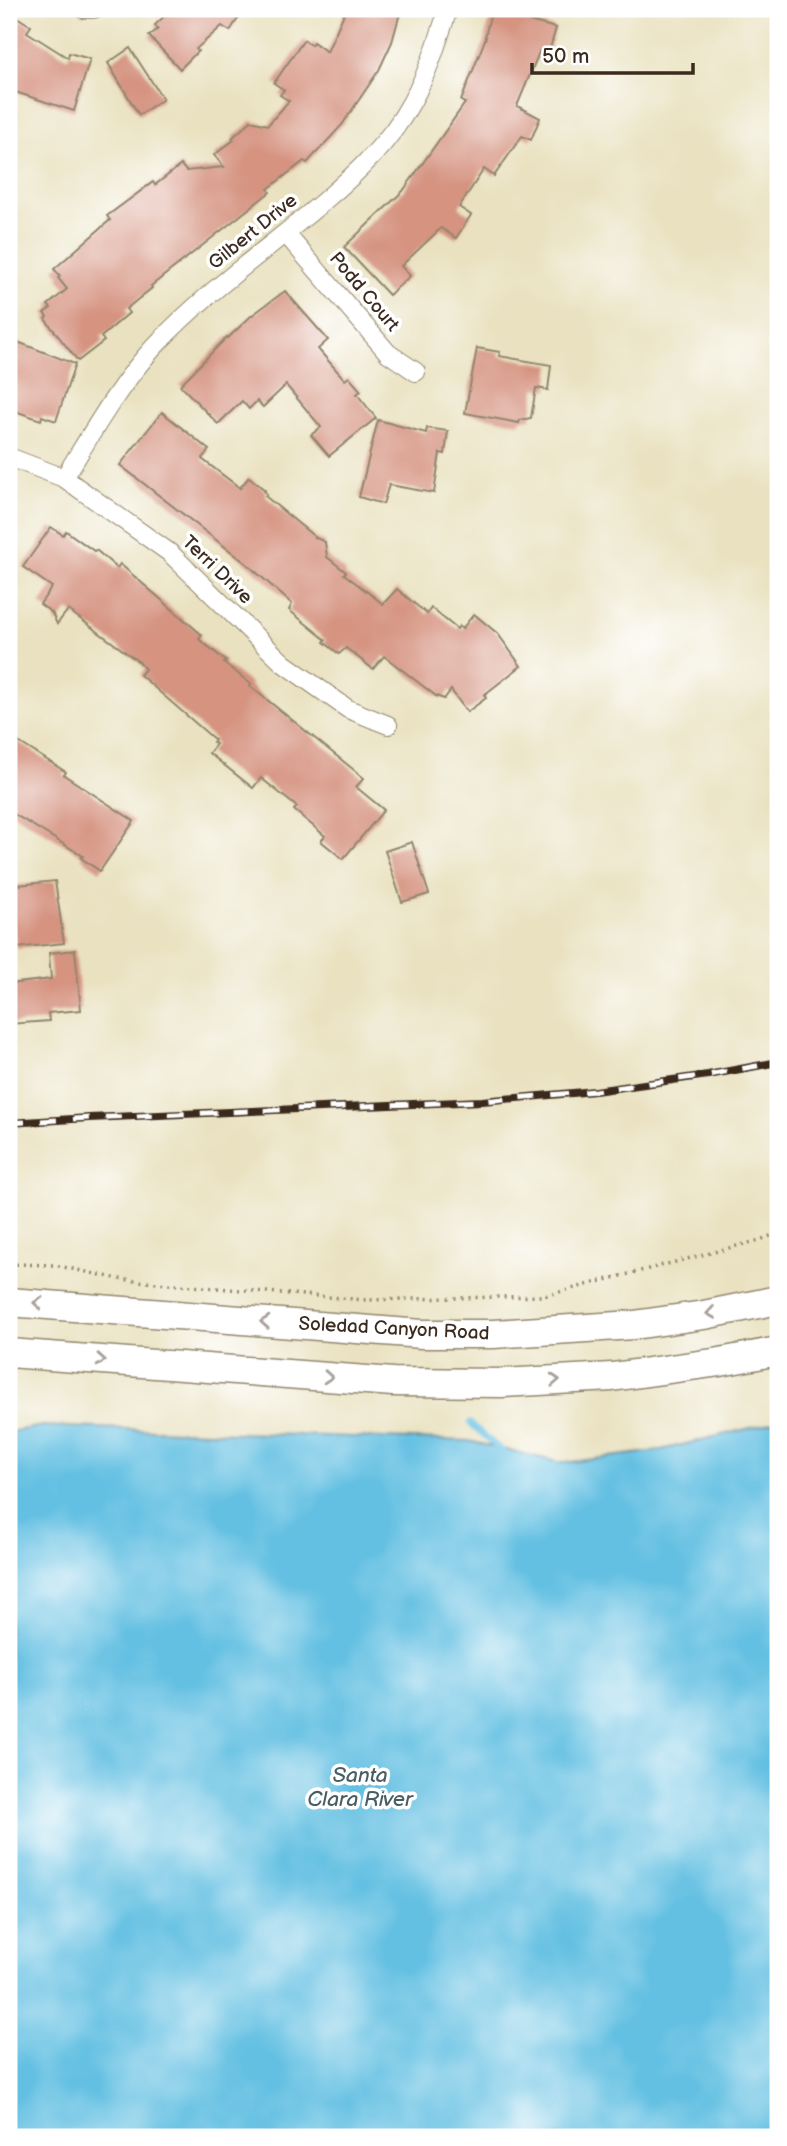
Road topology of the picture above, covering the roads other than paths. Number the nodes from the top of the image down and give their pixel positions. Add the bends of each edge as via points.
1 (83, 9) edge
2 (94, 9) edge
3 (448, 9) edge
4 (286, 233) junction
5 (416, 372) dead end
6 (9, 457) edge
7 (64, 478) junction
8 (388, 726) dead end
9 (778, 1300) edge
10 (9, 1302) edge
11 (778, 1350) edge
12 (9, 1353) edge

1 - 2 street
3 - 4 street, Gilbert Drive via 411,104 383,144
4 - 5 street, Podd Court via 388,353
4 - 7 street, Gilbert Drive via 154,347
6 - 7 street, Terri Drive
7 - 8 street, Terri Drive via 170,553 283,663 348,709
9 -> 10 main road, Soledad Canyon Road via 634,1325 493,1334 422,1334
12 -> 11 main road via 393,1382 502,1383 612,1377 720,1363

